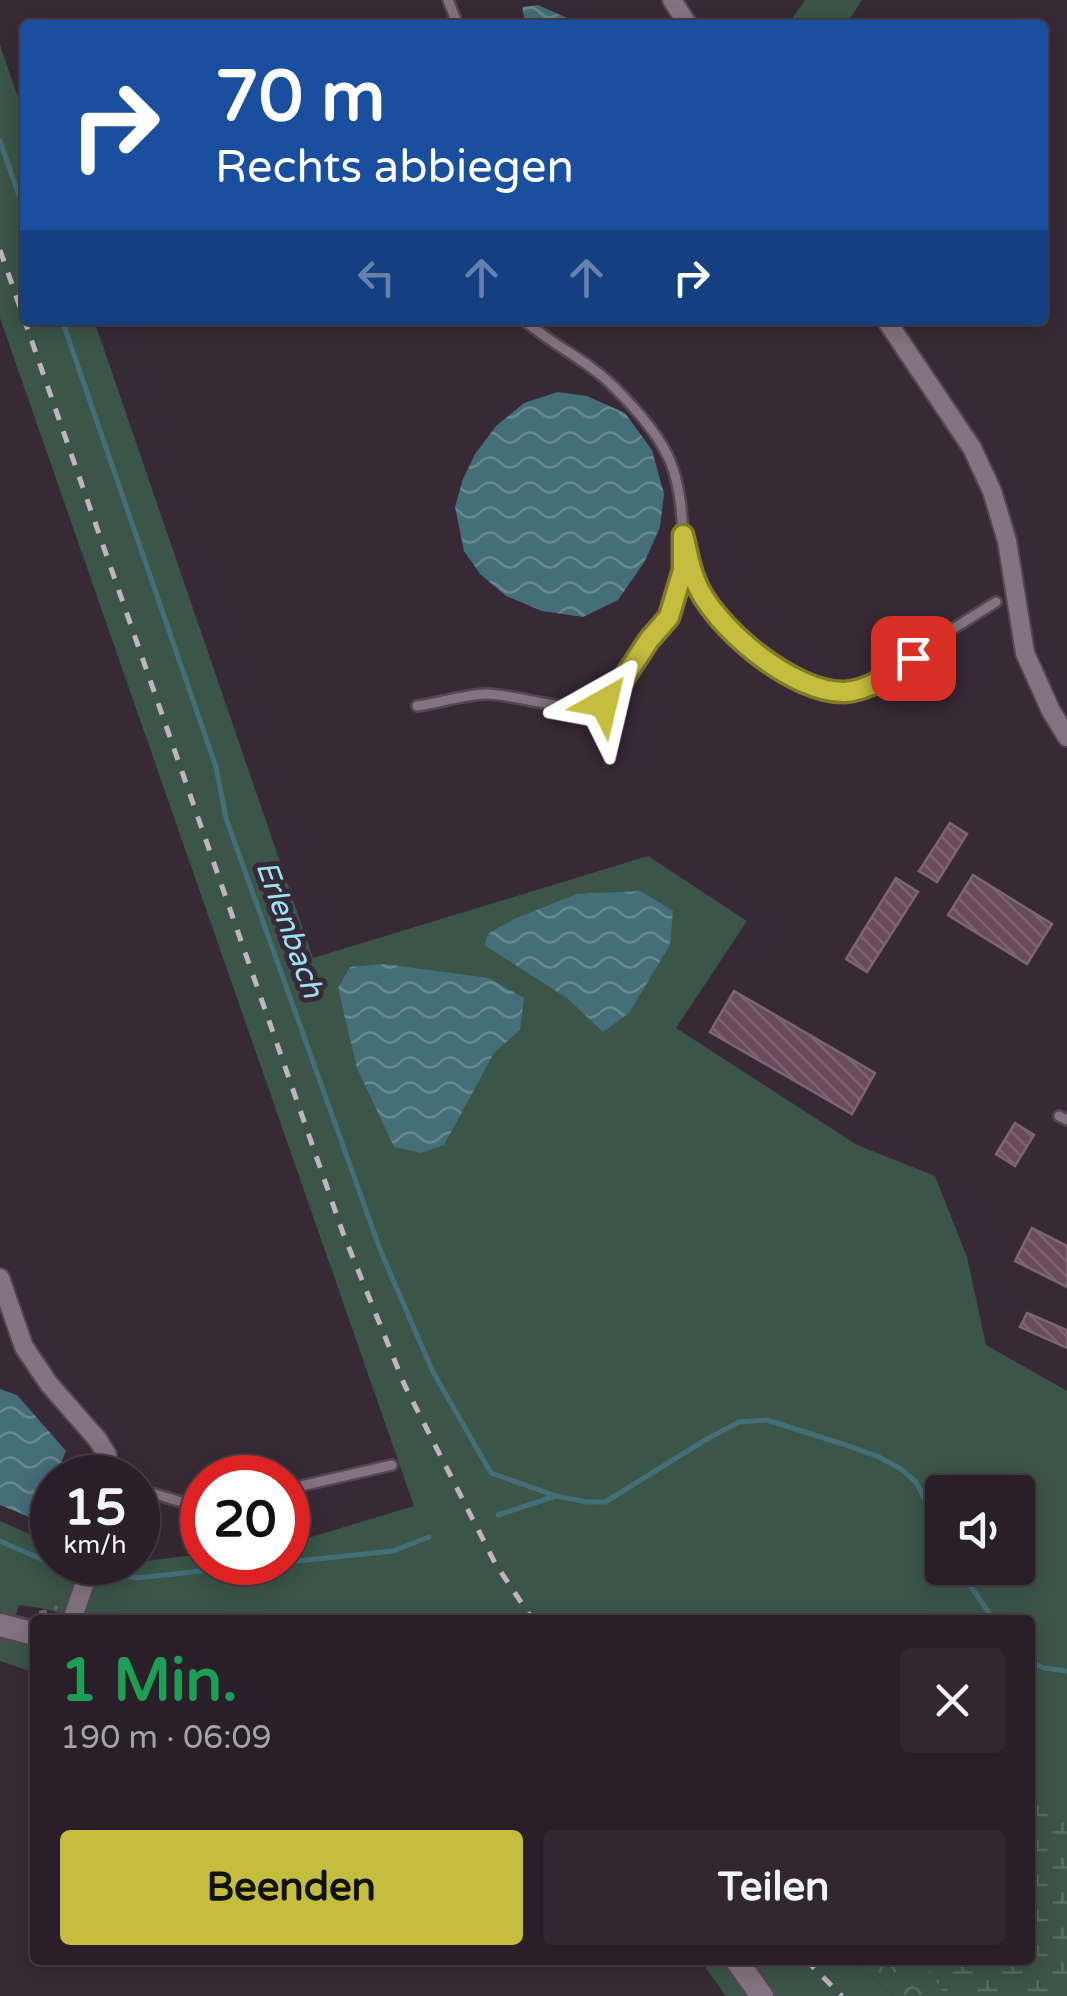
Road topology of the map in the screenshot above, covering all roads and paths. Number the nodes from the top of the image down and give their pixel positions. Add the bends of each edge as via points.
1 (530, 325) edge
2 (889, 325) edge
3 (683, 535) junction
4 (996, 602) dead end
5 (417, 706) dead end
6 (1067, 737) edge
7 (0, 1278) edge
8 (106, 1455) edge
9 (392, 1466) dead end
10 (310, 1484) edge
11 (85, 1585) edge
12 (62, 1599) dead end
13 (74, 1615) edge
14 (18, 1630) edge
15 (740, 1965) edge
16 (762, 1996) edge

1 - 3 lane via 614,386 646,422 670,461
2 - 6 street via 972,448 992,492 1026,653
3 - 4 lane via 695,583 730,631 786,673 817,687 845,692 884,680
3 - 5 lane via 683,570 669,617 604,703 586,708 486,694
7 - 8 street via 24,1347
9 - 10 lane
11 - 13 street
12 - 14 path via 43,1614 24,1612
15 - 16 street

